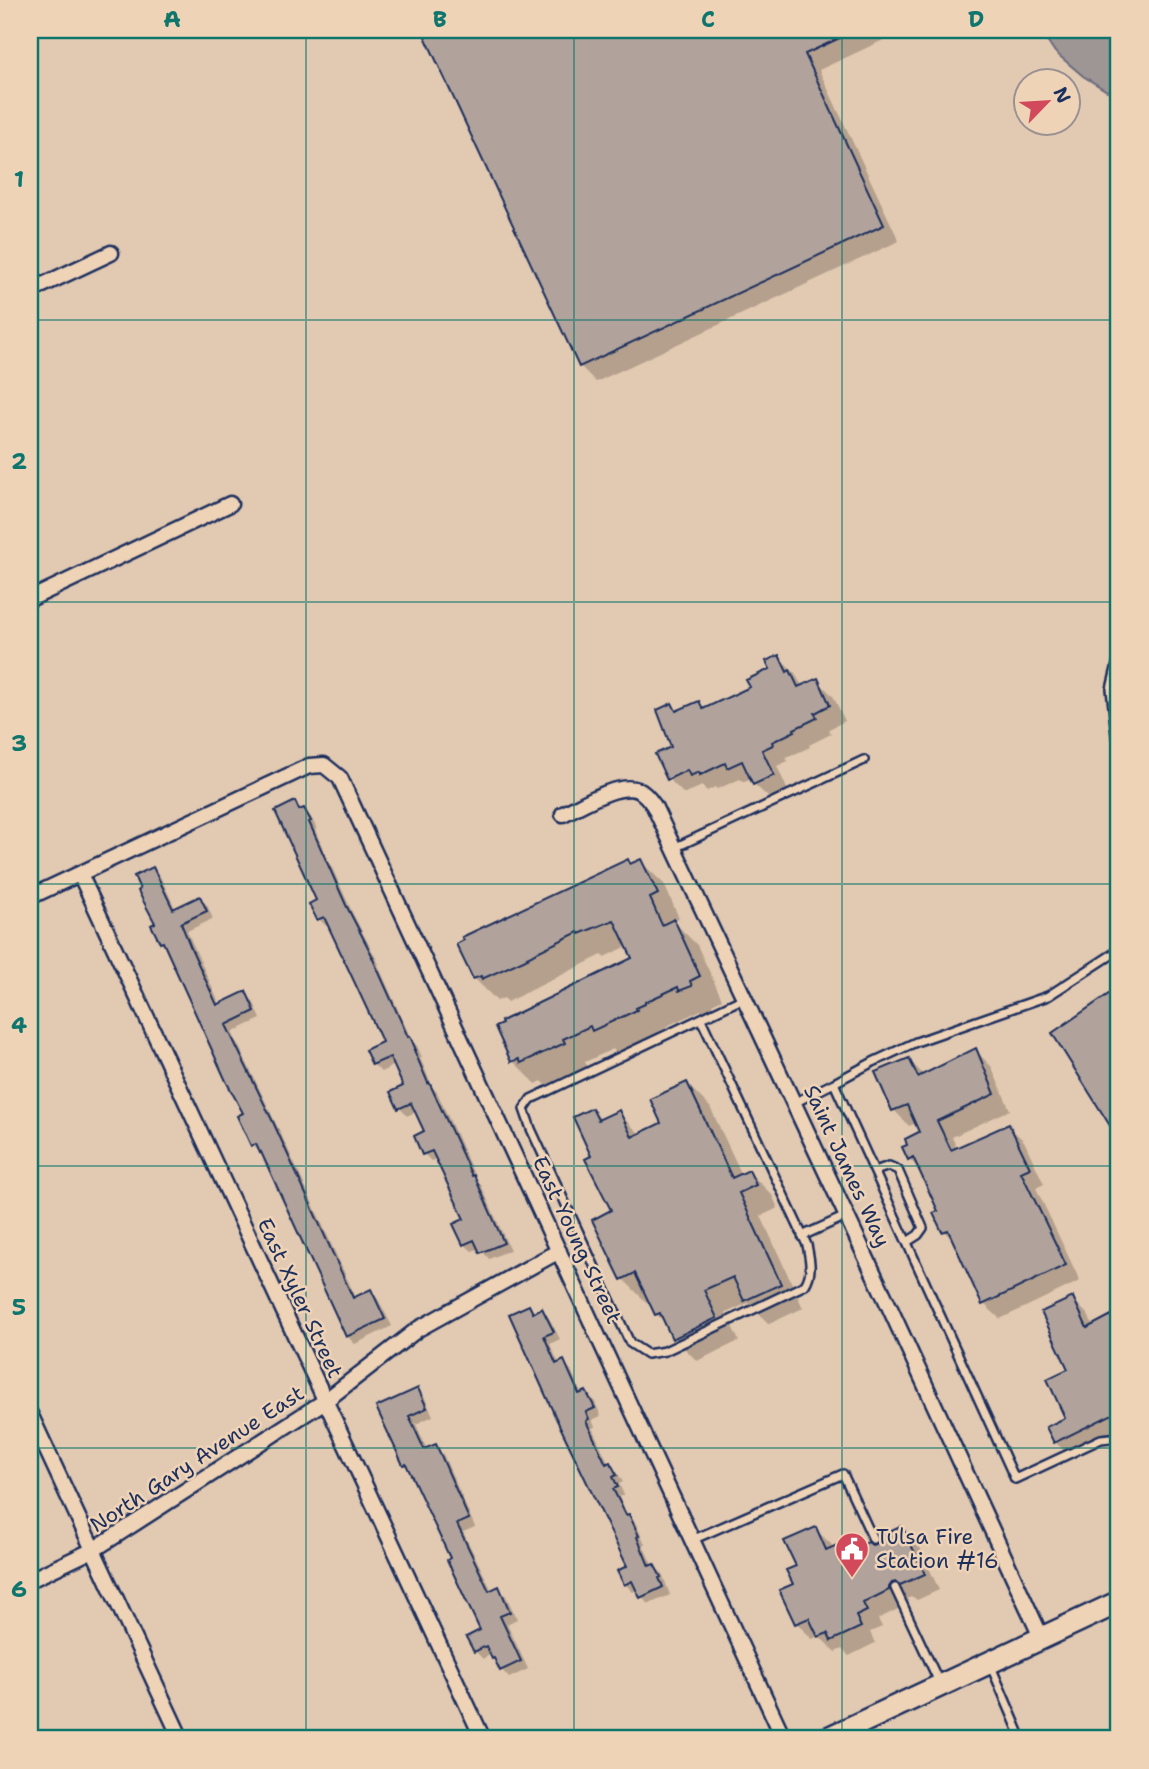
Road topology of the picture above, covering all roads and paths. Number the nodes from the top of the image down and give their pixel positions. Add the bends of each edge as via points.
1 (111, 253) dead end
2 (30, 291) edge
3 (230, 504) dead end
4 (30, 599) edge
5 (1119, 656) edge
6 (1119, 739) edge
7 (864, 760) dead end
8 (563, 814) dead end
9 (674, 848) junction
10 (80, 874) junction
11 (30, 897) edge
12 (1119, 950) edge
13 (745, 998) junction
14 (701, 1019) junction
15 (835, 1083) junction
16 (794, 1102) junction
17 (875, 1171) junction
18 (847, 1216) junction
19 (802, 1236) junction
20 (907, 1242) junction
21 (559, 1251) junction
22 (326, 1402) junction
23 (30, 1414) edge
24 (1119, 1437) edge
25 (873, 1539) dead end
26 (692, 1540) junction
27 (93, 1550) junction
28 (30, 1580) edge
29 (895, 1588) dead end
30 (1119, 1602) edge
31 (1042, 1639) junction
32 (990, 1663) junction
33 (941, 1686) junction
34 (848, 1735) edge
35 (181, 1739) edge
36 (483, 1739) edge
37 (784, 1739) edge
38 (826, 1739) edge
39 (1022, 1739) edge

1 - 2 street
3 - 4 street
5 - 6 lane via 1111,689
7 - 9 lane
8 - 9 street, Saint James Way via 613,790 640,790 654,806
9 - 13 street, Saint James Way
10 - 11 street
10 - 21 street, East Young Street via 309,766 324,765 340,778
10 - 22 street, East Xyler Street
12 - 15 lane via 1048,996 916,1042
13 - 14 lane
13 - 16 street, Saint James Way
14 - 19 lane
14 - 19 lane via 531,1099 524,1109 631,1343 647,1354 665,1351 805,1285 811,1266
15 - 16 lane
15 - 17 lane
16 - 18 street, Saint James Way
17 - 20 lane
17 - 20 lane via 890,1166 898,1170 923,1228
18 - 19 lane
18 - 31 street, Saint James Way
20 - 24 lane via 1015,1479 1101,1439
21 - 22 street, North Gary Avenue East via 418,1329
21 - 26 street, East Young Street
22 - 27 street, North Gary Avenue East
22 - 36 street, East Xyler Street
23 - 27 street
25 - 26 lane via 843,1474
26 - 37 street, East Young Street
27 - 28 street, North Gary Avenue East
27 - 35 street
29 - 33 lane
30 - 31 main road
31 - 32 main road
32 - 33 main road
32 - 39 lane
33 - 34 main road
34 - 38 main road

